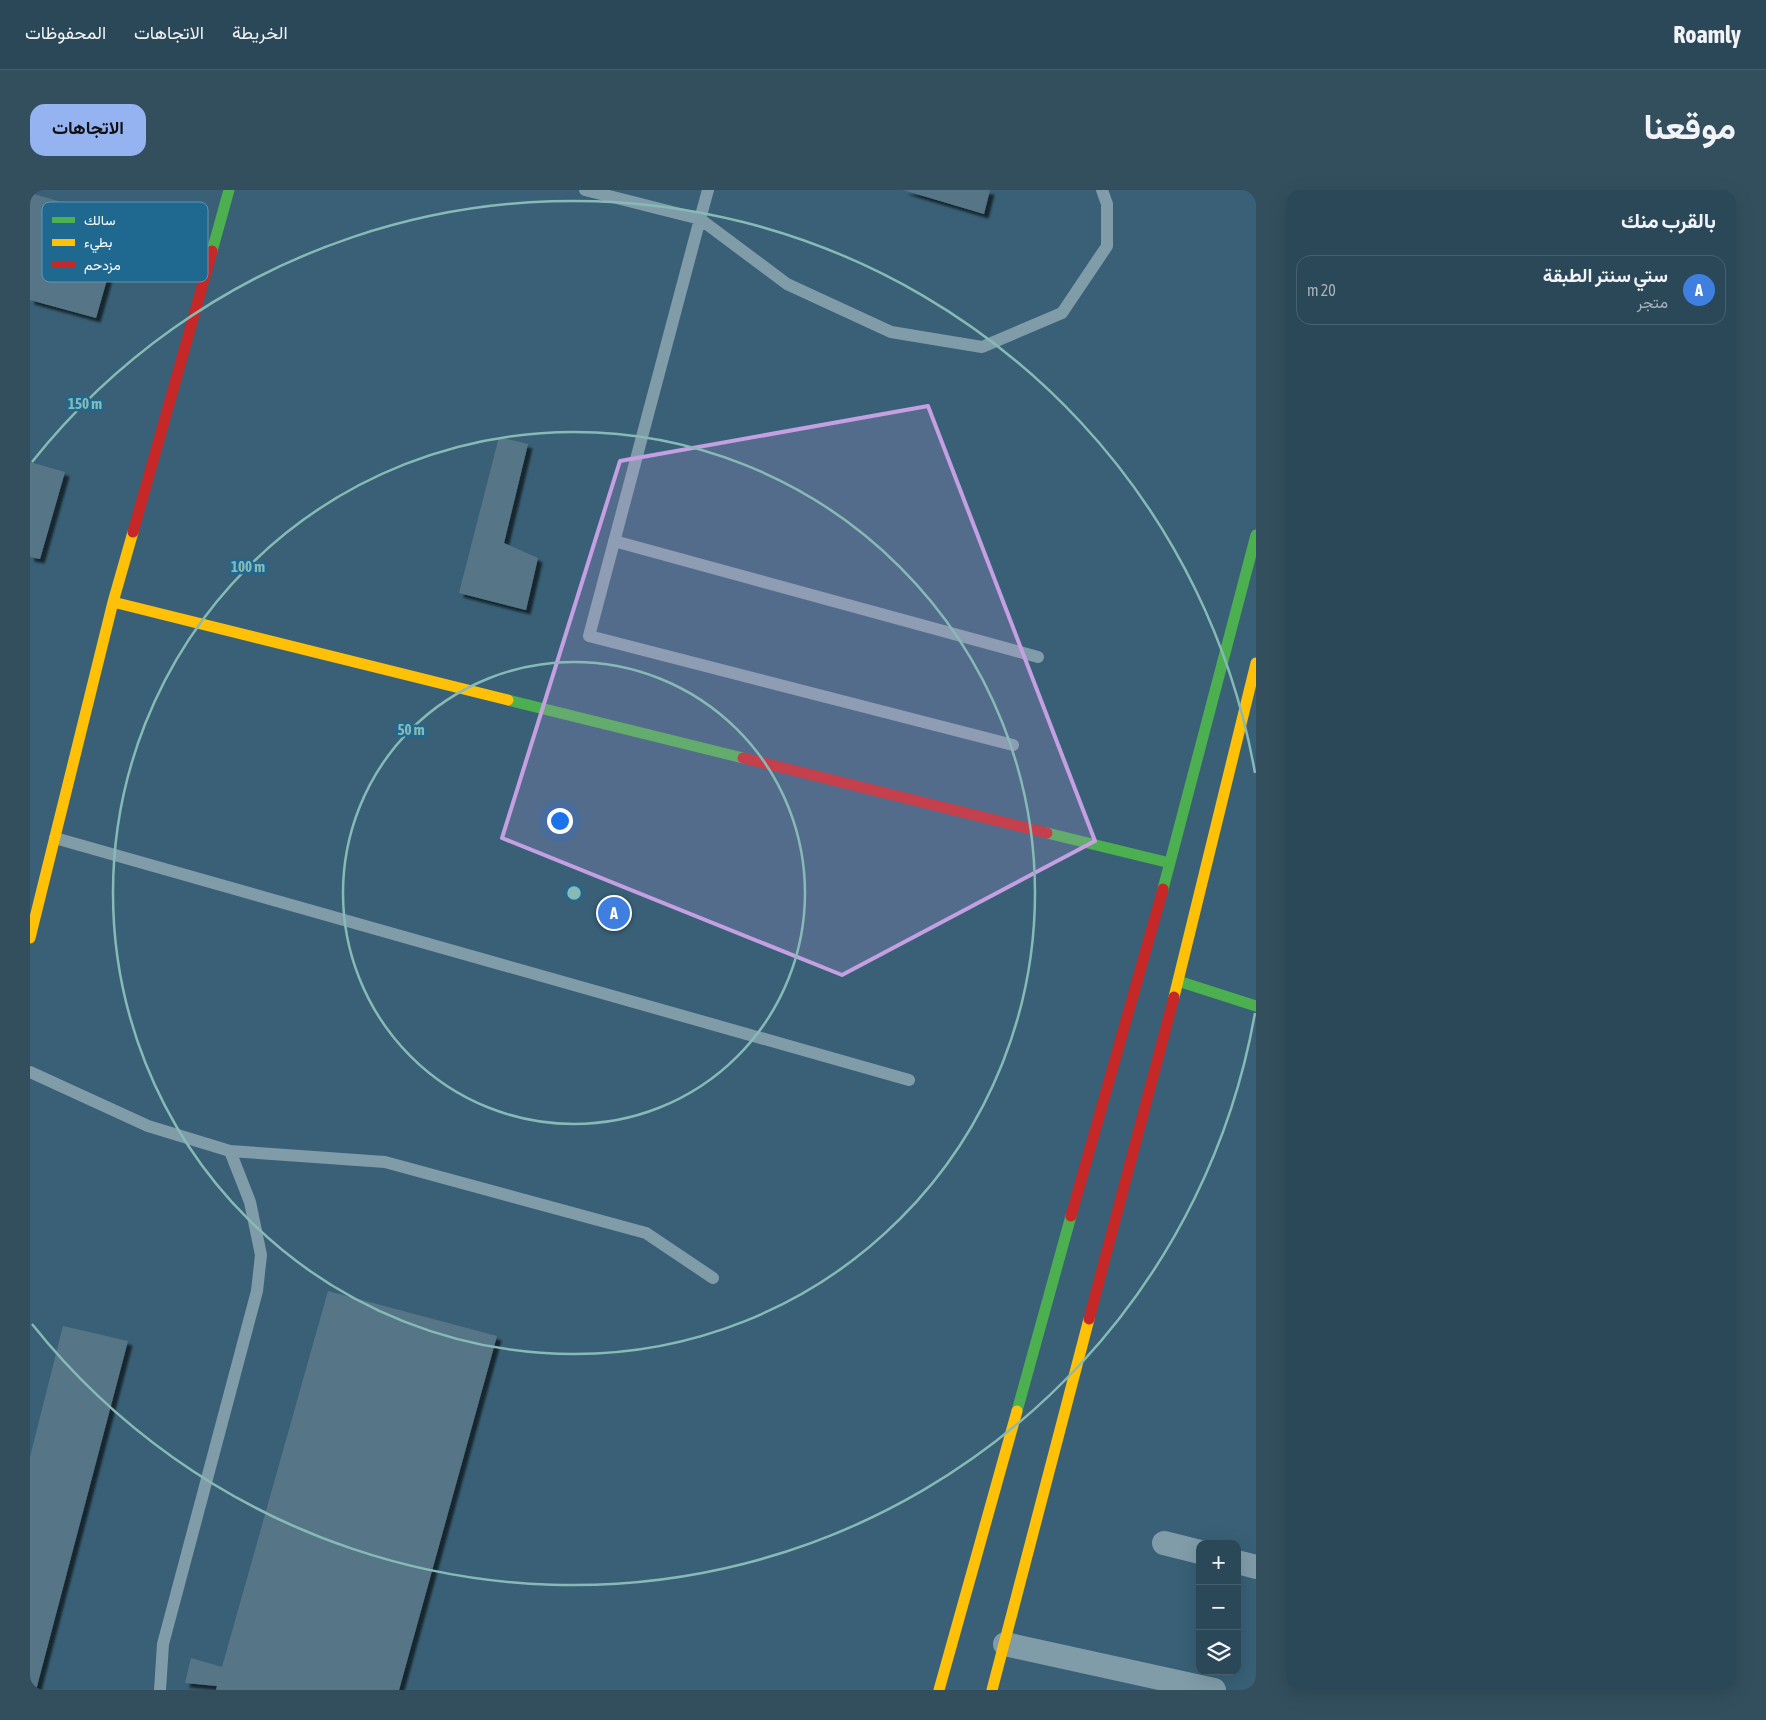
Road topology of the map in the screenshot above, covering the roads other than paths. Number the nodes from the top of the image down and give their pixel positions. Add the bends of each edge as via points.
1 (230, 190) edge
2 (585, 190) edge
3 (708, 190) edge
4 (1102, 190) edge
5 (700, 219) junction
6 (208, 267) edge
7 (204, 282) edge
8 (1256, 535) edge
9 (614, 542) junction
10 (113, 602) junction
11 (1038, 656) dead end
12 (1256, 663) edge
13 (1013, 744) dead end
14 (55, 838) junction
15 (1170, 863) junction
16 (30, 879) edge
17 (44, 882) junction
18 (30, 938) edge
19 (1178, 981) junction
20 (1256, 1006) edge
21 (30, 1072) edge
22 (909, 1080) dead end
23 (230, 1151) junction
24 (713, 1278) dead end
25 (1164, 1543) dead end
26 (1196, 1551) edge
27 (1241, 1563) edge
28 (1256, 1567) edge
29 (1005, 1644) junction
30 (160, 1690) edge
31 (939, 1690) edge
32 (992, 1690) edge
33 (1214, 1690) edge

1 - 6 main road
2 - 5 lane
3 - 5 lane
4 - 5 lane via 1107,204 1107,246 1062,313 982,346 891,332 787,284
5 - 9 lane
7 - 10 main road
8 - 15 main road
9 - 11 lane
9 - 13 lane via 590,636
10 - 14 main road
10 - 15 main road
12 - 19 main road
14 - 17 main road
14 - 22 lane
15 - 31 main road
16 - 17 lane
17 - 18 main road
19 - 20 main road
19 - 29 main road
21 - 23 lane via 148,1126
23 - 24 lane via 384,1162 646,1233
23 - 30 lane via 250,1202 261,1255 257,1291 163,1644
25 - 26 street
27 - 28 street
29 - 32 main road
29 - 33 street

